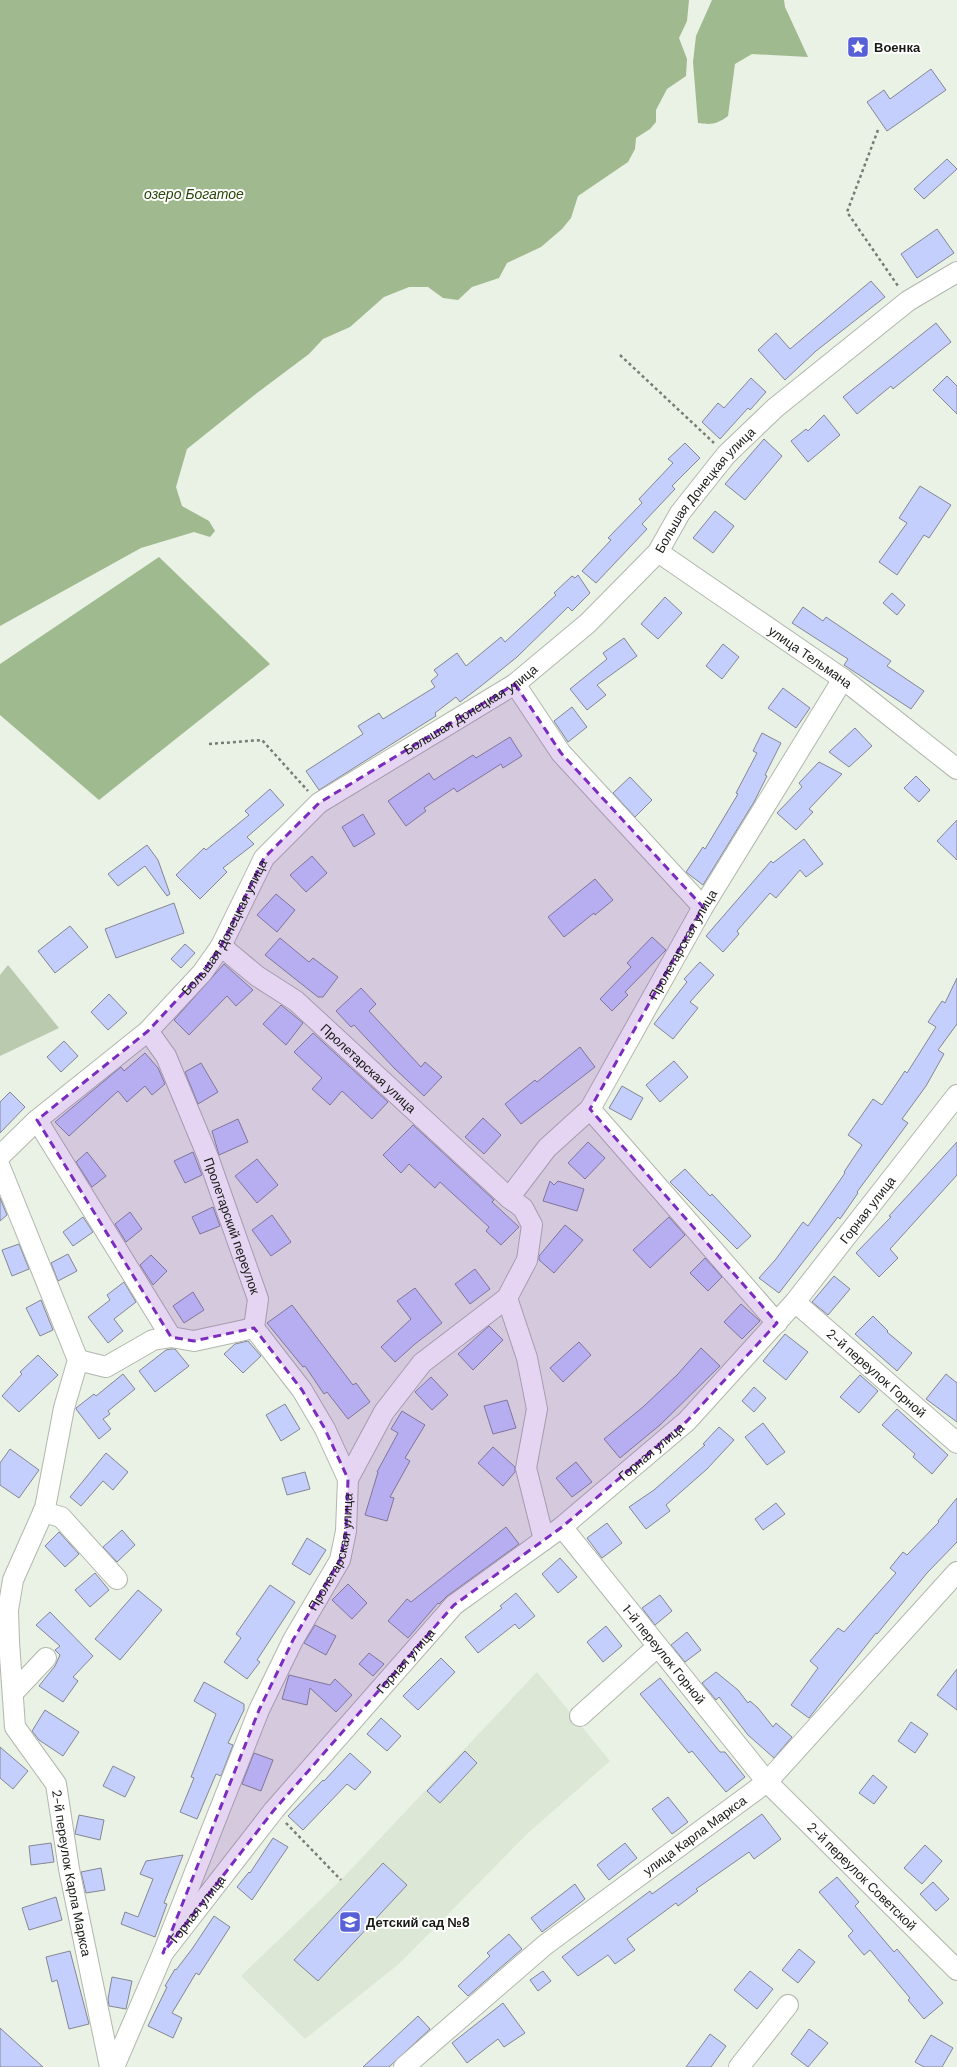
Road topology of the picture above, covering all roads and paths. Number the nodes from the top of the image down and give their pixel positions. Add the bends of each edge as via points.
1 (878, 130) dead end
2 (957, 272) edge
3 (908, 302) junction
4 (620, 354) dead end
5 (726, 455) junction
6 (658, 552) junction
7 (843, 679) junction
8 (515, 684) junction
9 (209, 744) dead end
10 (957, 770) edge
11 (319, 803) junction
12 (703, 907) junction
13 (221, 946) junction
14 (148, 1031) junction
15 (957, 1095) edge
16 (590, 1109) junction
17 (37, 1120) junction
18 (0, 1156) edge
19 (0, 1167) edge
20 (509, 1198) junction
21 (507, 1298) junction
22 (795, 1302) junction
23 (777, 1323) junction
24 (254, 1328) junction
25 (171, 1337) junction
26 (78, 1360) junction
27 (957, 1443) edge
28 (348, 1479) junction
29 (43, 1512) junction
30 (562, 1527) junction
31 (544, 1540) junction
32 (957, 1572) edge
33 (117, 1579) dead end
34 (0, 1624) edge
35 (4, 1646) edge
36 (657, 1647) junction
37 (46, 1658) dead end
38 (13, 1693) junction
39 (580, 1716) dead end
40 (767, 1782) junction
41 (274, 1810) junction
42 (341, 1880) dead end
43 (163, 1953) junction
44 (957, 1970) edge
45 (788, 2005) dead end
46 (110, 2067) edge
47 (114, 2067) edge
48 (404, 2067) edge
49 (739, 2067) edge

1 - 3 path via 847,212
2 - 3 street, Большая Донецкая улица
3 - 5 street, Большая Донецкая улица via 775,408
4 - 5 path
5 - 6 street, Большая Донецкая улица via 680,513
6 - 7 street, улица Тельмана
6 - 8 street, Большая Донецкая улица via 588,623
7 - 10 street, улица Тельмана
7 - 12 street, Пролетарская улица
8 - 11 street, Большая Донецкая улица
8 - 12 street via 561,753
9 - 11 path via 262,740
11 - 13 street, Большая Донецкая улица via 264,858
12 - 16 street, Пролетарская улица
13 - 14 street, Большая Донецкая улица via 202,972
13 - 20 street, Пролетарская улица via 257,976 296,1001
14 - 17 street, Большая Донецкая улица
14 - 24 street, Пролетарский переулок via 166,1056 208,1157 258,1299
15 - 22 street, Горная улица
16 - 20 street, Пролетарская улица via 547,1148
16 - 23 street
17 - 18 street, Большая Донецкая улица
17 - 25 street
19 - 26 street
20 - 21 street, Пролетарская улица via 523,1208 532,1225 527,1260
21 - 28 street, Пролетарская улица via 422,1363 384,1412
21 - 31 street via 527,1358 537,1409 526,1468
22 - 23 street, Горная улица
22 - 27 street, 2-й переулок Горной
23 - 30 street, Горная улица via 687,1421
24 - 25 street via 194,1342
24 - 28 street via 302,1390 325,1429
25 - 26 street via 153,1340 106,1366
26 - 29 street, 2-й переулок Карла Маркса via 64,1408
28 - 43 street, Пролетарская улица via 346,1531 340,1560 293,1640 259,1710
29 - 33 street via 61,1517
29 - 35 street, 2-й переулок Карла Маркса via 13,1580
30 - 31 street, Горная улица
30 - 36 street, 1-й переулок Горной
31 - 41 street, Горная улица via 454,1605
32 - 40 street, улица Карла Маркса
34 - 35 street, 2-й переулок Карла Маркса
35 - 38 street, 2-й переулок Карла Маркса
36 - 39 street
36 - 40 street, 1-й переулок Горной
37 - 38 street
38 - 46 street, 2-й переулок Карла Маркса via 15,1726 56,1784 69,1869
40 - 44 street, 2-й переулок Советской
40 - 48 street, улица Карла Маркса via 545,1945
41 - 42 path
41 - 43 street, Горная улица
43 - 47 street, Горная улица
45 - 49 street

